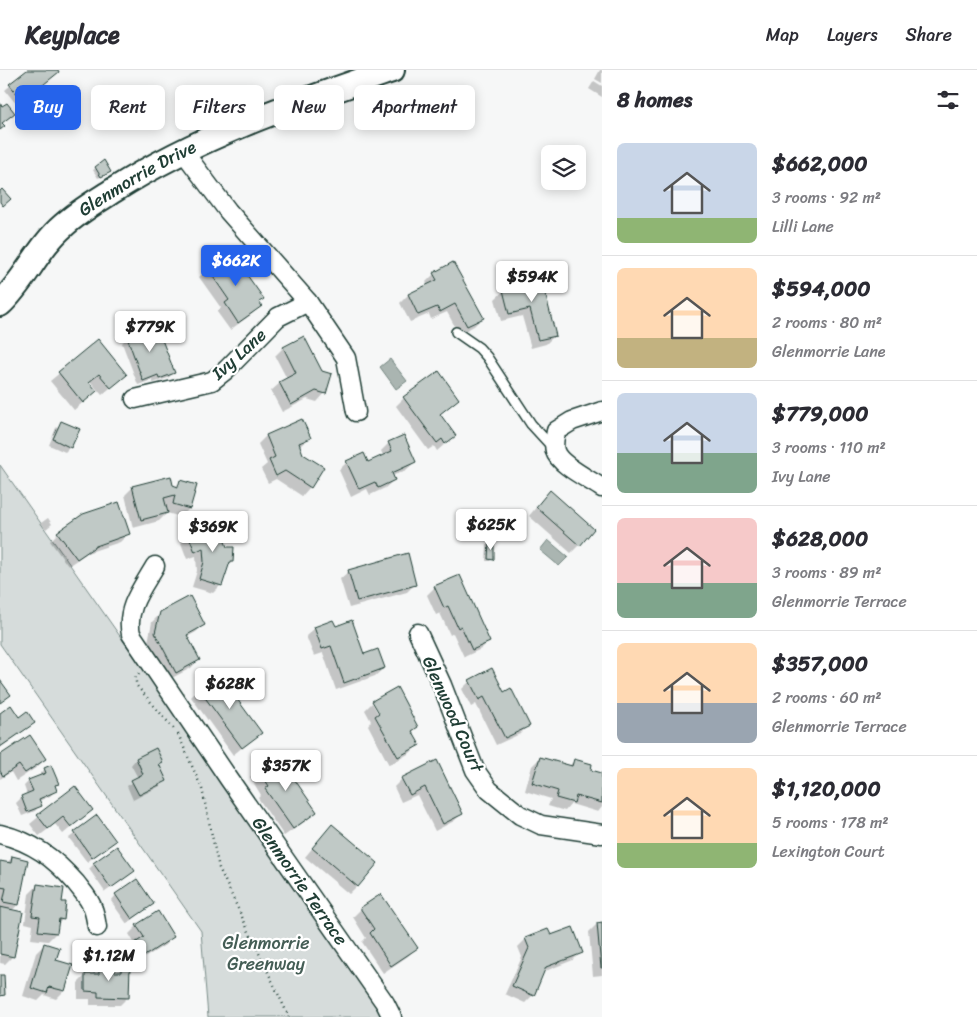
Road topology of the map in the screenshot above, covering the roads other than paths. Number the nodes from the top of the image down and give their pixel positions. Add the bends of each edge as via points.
1 (392, 70) edge
2 (183, 151) junction
3 (308, 302) junction
4 (0, 304) edge
5 (456, 332) dead end
6 (134, 399) dead end
7 (602, 411) edge
8 (356, 412) dead end
9 (554, 450) junction
10 (602, 488) edge
11 (155, 566) dead end
12 (418, 632) dead end
13 (0, 834) edge
14 (602, 834) edge
15 (97, 928) dead end
16 (392, 1017) edge

1 - 2 street, Glenmorrie Drive via 270,112
2 - 3 street via 228,211
2 - 4 street, Glenmorrie Drive via 132,178 63,225
3 - 6 street, Ivy Lane via 278,317 212,381
3 - 8 street via 346,358
5 - 9 lane via 487,357 531,424
7 - 9 street via 572,420 556,431
9 - 10 street via 559,460
11 - 16 street, Glenmorrie Terrace via 132,606 131,634
12 - 14 street, Glenwood Court via 475,770 489,790 520,816 541,825
13 - 15 street via 34,846 61,867 86,896

